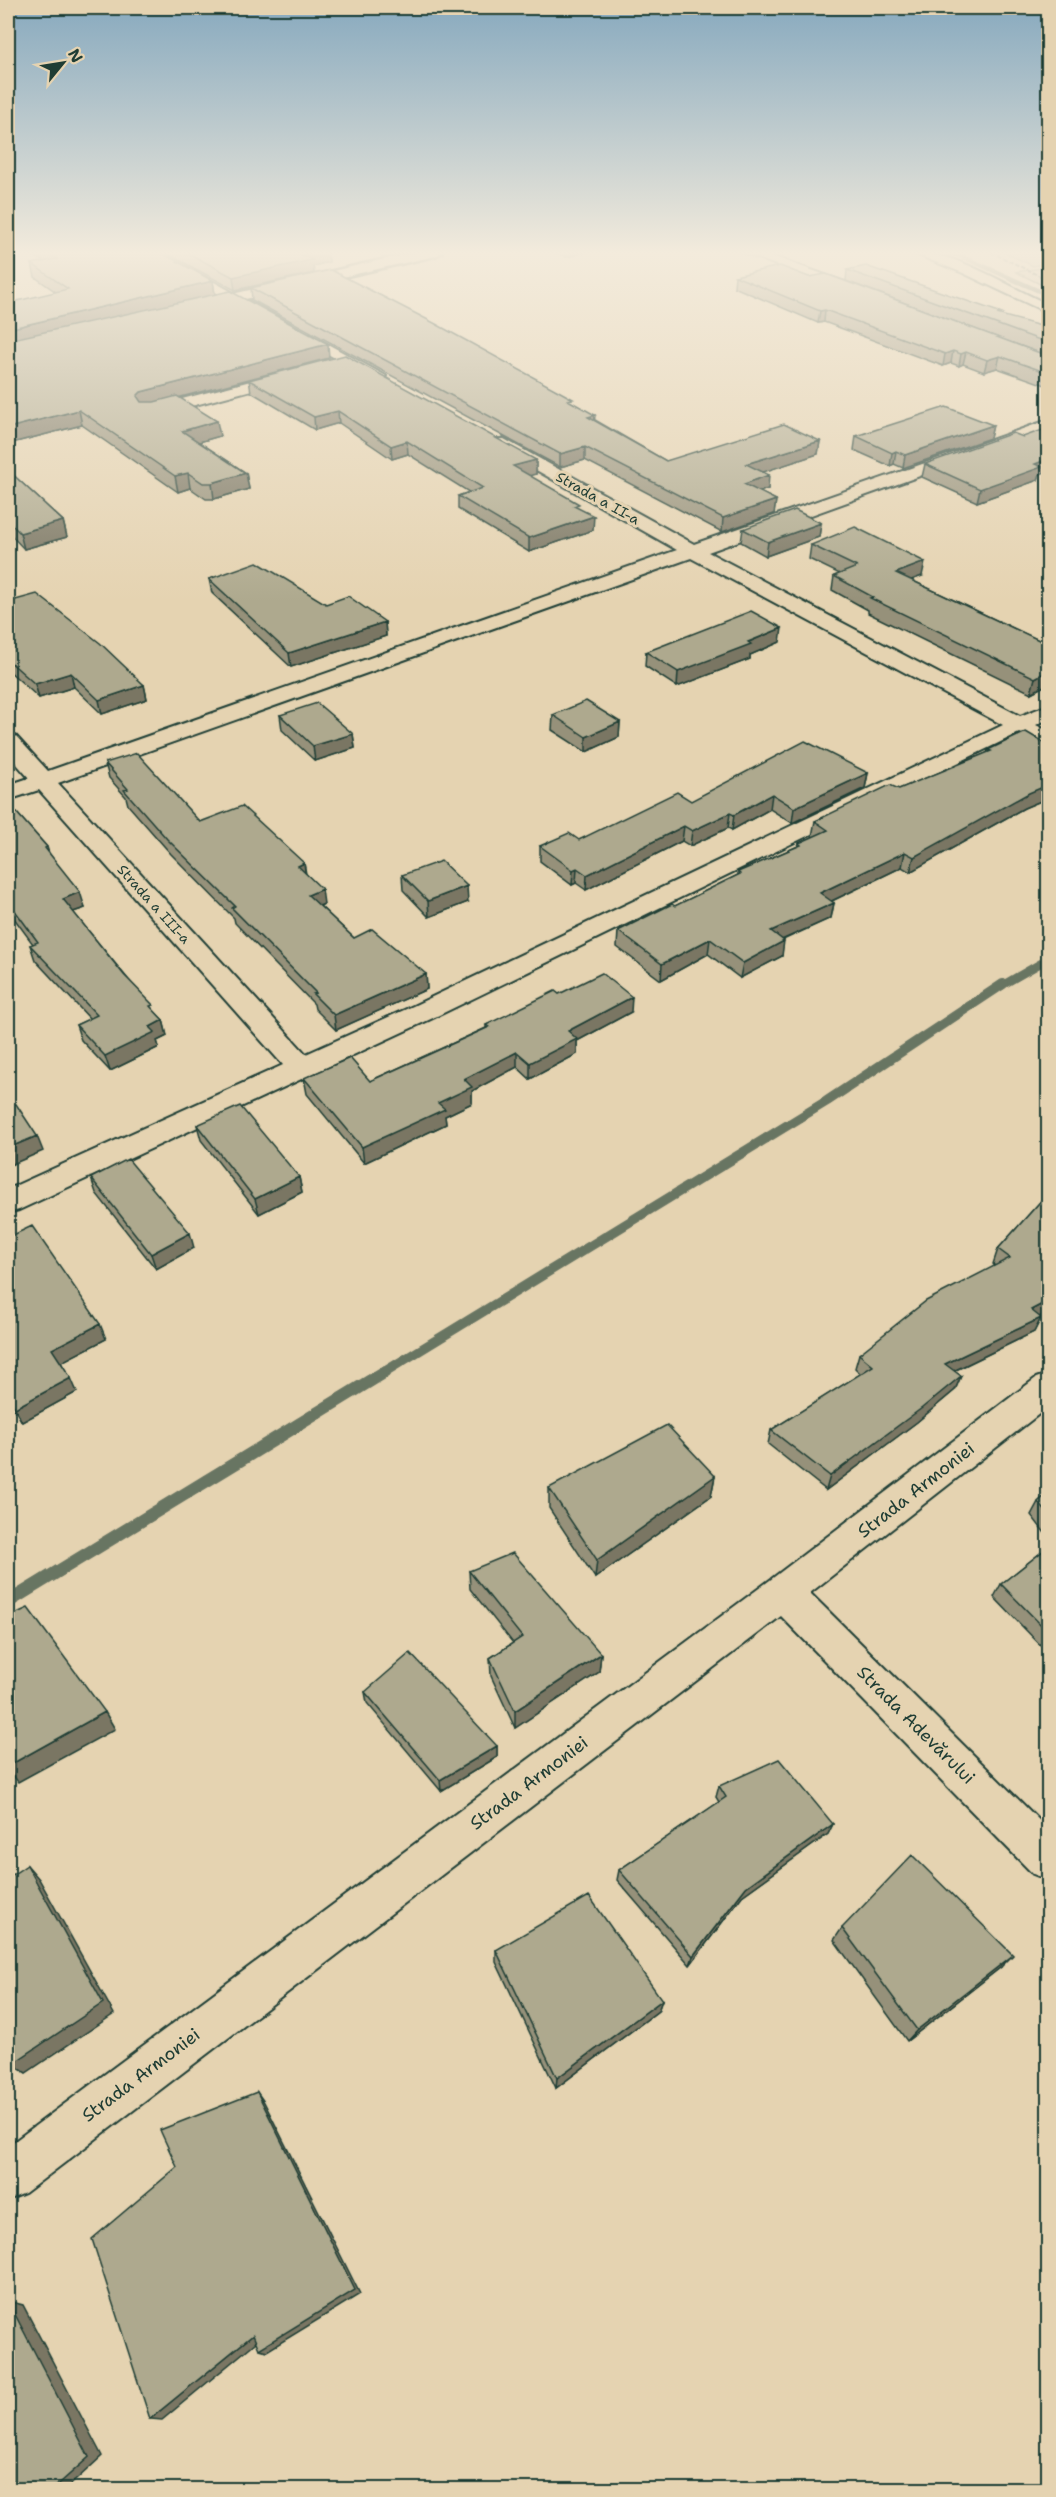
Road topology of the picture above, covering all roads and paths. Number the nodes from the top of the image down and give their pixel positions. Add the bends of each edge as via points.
1 (364, 369) edge
2 (310, 370) edge
3 (390, 383) edge
4 (150, 412) edge
5 (1048, 425) edge
6 (483, 434) edge
7 (692, 550) junction
8 (1048, 711) edge
9 (1019, 724) junction
10 (1048, 740) edge
11 (8, 741) edge
12 (43, 781) junction
13 (8, 793) edge
14 (302, 1067) junction
15 (8, 1202) edge
16 (1048, 1388) edge
17 (783, 1593) junction
18 (1048, 1860) edge
19 (8, 2176) edge

1 - 3 street
2 - 4 street
5 - 7 street
6 - 7 street, Strada a II-a
7 - 9 street, Strada a II-a
7 - 12 street
8 - 9 street
9 - 10 street, Strada a II-a
9 - 14 street
11 - 12 street, Strada a III-a
12 - 13 street
12 - 14 street, Strada a III-a
14 - 15 street
16 - 17 street, Strada Armoniei
17 - 18 street, Strada Adevărului
17 - 19 street, Strada Armoniei

